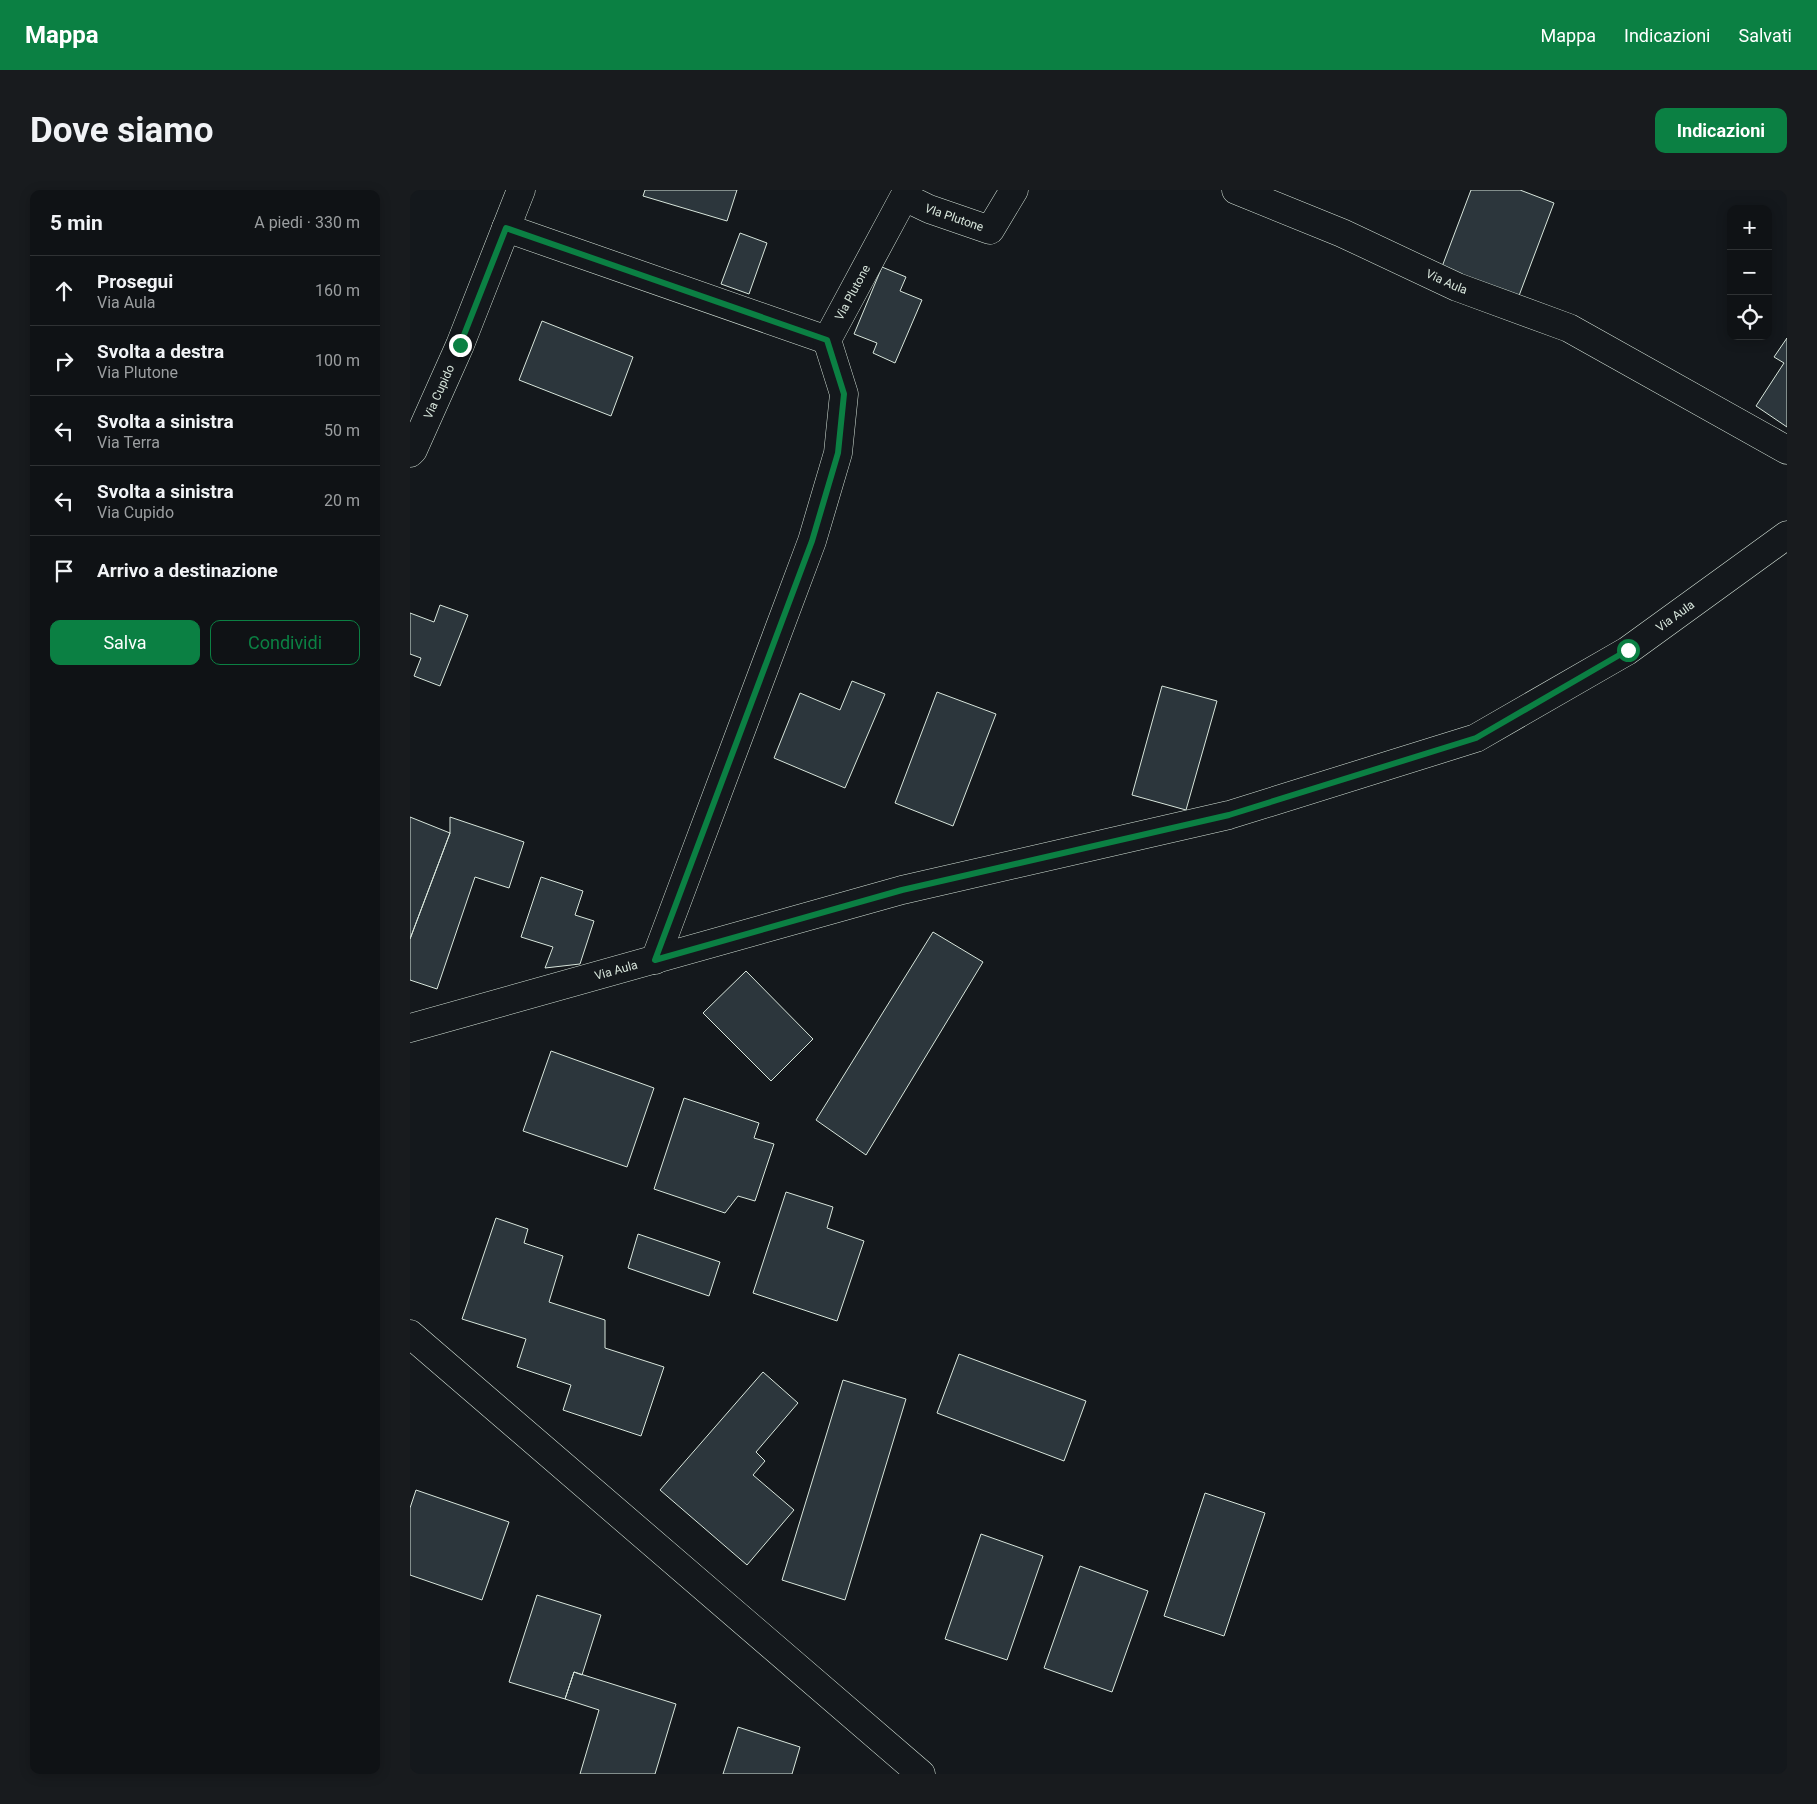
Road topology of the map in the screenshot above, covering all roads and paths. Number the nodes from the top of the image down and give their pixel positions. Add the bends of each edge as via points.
1 (521, 190) edge
2 (1014, 190) edge
3 (1236, 190) edge
4 (904, 197) joint
5 (506, 228) junction
6 (827, 340) junction
7 (1787, 450) edge
8 (410, 453) edge
9 (1787, 535) edge
10 (655, 960) junction
11 (410, 1028) edge
12 (410, 1334) edge
13 (921, 1774) edge

1 - 5 street, Via Cupido
2 - 4 street, VIa Plutone via 990,230
3 - 7 street, Via Aula via 1342,233 1457,287 1569,328
4 - 6 street, Via Plutone
5 - 6 street
5 - 8 street, Via Cupido via 460,345
6 - 10 street via 844,394 838,453 812,541
9 - 10 street, Via Aula via 1628,650 1476,738 1229,815 902,890
10 - 11 street, Via Aula
12 - 13 street

